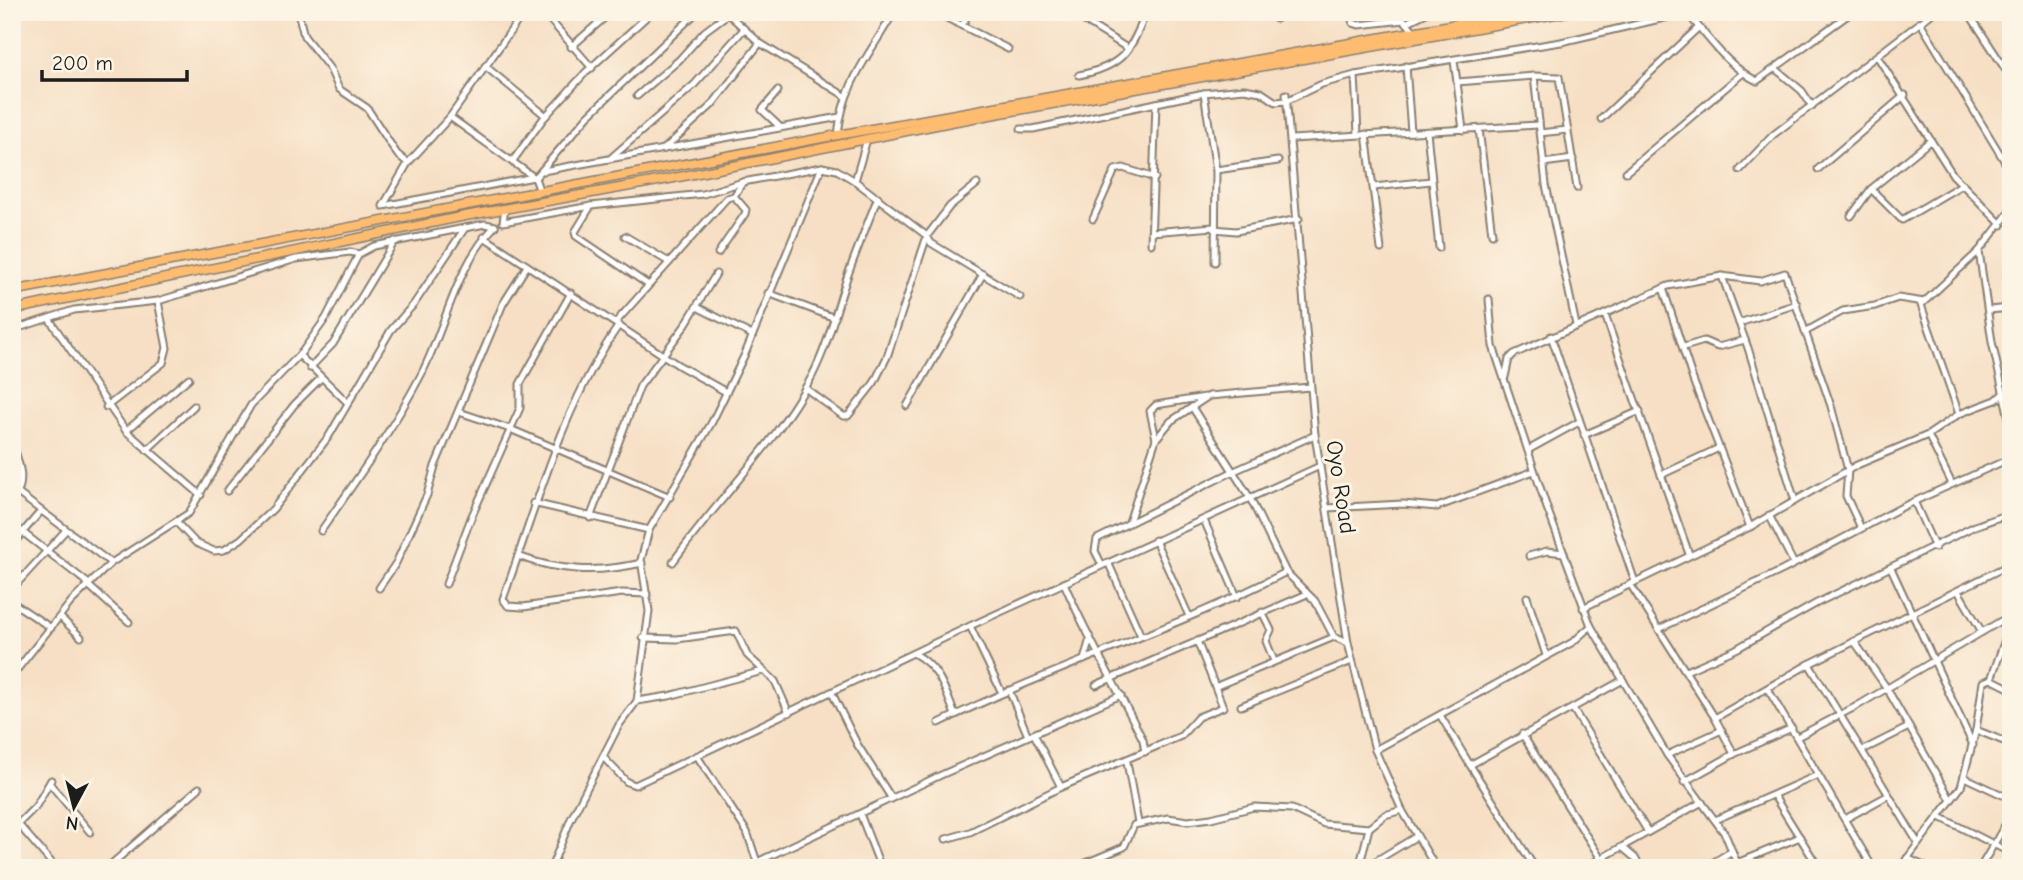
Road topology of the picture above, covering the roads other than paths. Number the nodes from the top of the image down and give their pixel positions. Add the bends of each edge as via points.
1 (298, 12) edge
2 (524, 12) edge
3 (543, 12) edge
4 (611, 12) edge
5 (652, 12) edge
6 (697, 12) edge
7 (894, 12) edge
8 (935, 12) edge
9 (970, 12) edge
10 (1070, 12) edge
11 (1146, 12) edge
12 (1349, 12) edge
13 (1428, 12) edge
14 (1522, 12) edge
15 (1567, 12) edge
16 (1688, 12) edge
17 (1852, 12) edge
18 (1934, 12) edge
19 (1968, 12) edge
20 (727, 13) edge
21 (1408, 22) junction
22 (1920, 22) junction
23 (962, 26) junction
24 (1698, 28) junction
25 (744, 29) junction
26 (1415, 32) junction
27 (760, 43) junction
28 (571, 47) junction
29 (1127, 48) junction
30 (1008, 49) dead end
31 (1877, 56) junction
32 (1454, 61) junction
33 (485, 66) junction
34 (1406, 66) junction
35 (592, 68) junction
36 (1777, 70) junction
37 (1743, 73) junction
38 (1079, 75) dead end
39 (1356, 75) junction
40 (1534, 76) junction
41 (2011, 78) edge
42 (1457, 82) junction
43 (778, 91) dead end
44 (1204, 93) junction
45 (1905, 95) junction
46 (637, 96) dead end
47 (845, 96) junction
48 (1286, 98) junction
49 (1156, 103) junction
50 (1812, 106) junction
51 (546, 116) junction
52 (450, 117) junction
53 (840, 117) junction
54 (950, 119) junction
55 (1601, 119) dead end
56 (779, 125) junction
57 (1538, 125) junction
58 (1021, 129) dead end
59 (1479, 129) junction
60 (1463, 130) junction
61 (1568, 130) junction
62 (1411, 132) junction
63 (1427, 132) junction
64 (1539, 133) junction
65 (1358, 134) junction
66 (1366, 134) junction
67 (838, 135) junction
68 (867, 139) junction
69 (1291, 139) junction
70 (1930, 141) junction
71 (663, 151) junction
72 (609, 159) junction
73 (1573, 159) junction
74 (512, 162) junction
75 (1278, 162) dead end
76 (408, 163) junction
77 (1543, 163) junction
78 (822, 167) junction
79 (1818, 169) dead end
80 (1216, 170) junction
81 (1740, 170) dead end
82 (543, 171) junction
83 (1626, 172) dead end
84 (2011, 172) edge
85 (535, 177) junction
86 (1155, 178) junction
87 (1431, 180) junction
88 (855, 181) junction
89 (743, 182) junction
90 (977, 184) dead end
91 (1963, 184) junction
92 (1374, 187) junction
93 (1577, 188) dead end
94 (1871, 189) junction
95 (540, 192) junction
96 (734, 197) junction
97 (878, 197) junction
98 (592, 206) junction
99 (505, 208) junction
100 (2011, 210) edge
101 (1851, 216) dead end
102 (1093, 219) dead end
103 (1299, 219) junction
104 (503, 222) junction
105 (2002, 225) junction
106 (495, 226) junction
107 (465, 228) junction
108 (1214, 228) junction
109 (1152, 232) junction
110 (1492, 234) dead end
111 (625, 236) dead end
112 (927, 236) junction
113 (484, 237) junction
114 (395, 242) junction
115 (1151, 244) dead end
116 (1439, 248) dead end
117 (1381, 249) dead end
118 (1979, 251) junction
119 (718, 253) dead end
120 (359, 254) junction
121 (669, 261) junction
122 (1216, 262) dead end
123 (527, 266) junction
124 (716, 274) dead end
125 (984, 274) junction
126 (1722, 276) junction
127 (647, 284) junction
128 (1663, 288) junction
129 (12, 291) edge
130 (571, 293) junction
131 (768, 293) junction
132 (1020, 297) dead end
133 (1489, 299) dead end
134 (158, 301) junction
135 (1920, 302) junction
136 (1797, 304) junction
137 (697, 307) junction
138 (2011, 308) edge
139 (12, 310) edge
140 (1989, 310) junction
141 (1605, 315) junction
142 (835, 318) junction
143 (50, 320) junction
144 (617, 323) junction
145 (1739, 323) junction
146 (1576, 325) junction
147 (12, 330) edge
148 (1805, 331) junction
149 (752, 335) junction
150 (1551, 336) junction
151 (1745, 340) junction
152 (1684, 347) junction
153 (662, 354) junction
154 (299, 355) junction
155 (310, 368) junction
156 (189, 378) dead end
157 (321, 378) junction
158 (1504, 380) junction
159 (1310, 387) junction
160 (805, 388) junction
161 (726, 392) junction
162 (2004, 393) junction
163 (1209, 396) junction
164 (348, 403) junction
165 (907, 406) dead end
166 (106, 407) junction
167 (194, 407) dead end
168 (1192, 407) junction
169 (2009, 408) edge
170 (1640, 411) junction
171 (460, 412) junction
172 (1959, 414) junction
173 (1579, 422) junction
174 (2011, 427) edge
175 (510, 429) junction
176 (126, 431) junction
177 (1315, 435) junction
178 (1584, 435) junction
179 (1928, 435) junction
180 (1156, 439) junction
181 (12, 442) edge
182 (1719, 448) junction
183 (147, 450) junction
184 (556, 450) junction
185 (1528, 450) junction
186 (2011, 458) edge
187 (1320, 466) junction
188 (607, 470) junction
189 (1848, 470) junction
190 (1534, 471) junction
191 (1232, 472) junction
192 (1661, 474) junction
193 (1952, 484) junction
194 (227, 491) dead end
195 (19, 494) junction
196 (201, 495) junction
197 (670, 497) junction
198 (1250, 498) junction
199 (1795, 501) junction
200 (1914, 501) junction
201 (12, 502) edge
202 (534, 503) junction
203 (1327, 508) junction
204 (41, 511) junction
205 (2011, 513) edge
206 (1769, 515) junction
207 (590, 518) junction
208 (1204, 520) junction
209 (176, 522) junction
210 (1129, 522) junction
211 (12, 524) edge
212 (1750, 527) junction
213 (1861, 528) junction
214 (66, 530) junction
215 (649, 530) junction
216 (321, 531) dead end
217 (23, 533) junction
218 (1155, 540) junction
219 (12, 545) edge
220 (1935, 548) junction
221 (46, 550) junction
222 (1564, 553) junction
223 (1689, 554) junction
224 (518, 556) junction
225 (1529, 556) dead end
226 (673, 562) dead end
227 (642, 563) junction
228 (1105, 563) junction
229 (111, 564) junction
230 (1794, 564) junction
231 (2011, 564) edge
232 (1891, 568) junction
233 (1286, 572) junction
234 (1064, 583) junction
235 (1633, 583) junction
236 (89, 584) junction
237 (446, 584) dead end
238 (379, 587) dead end
239 (12, 589) edge
240 (1958, 591) junction
241 (647, 594) junction
242 (1307, 594) junction
243 (1237, 597) junction
244 (1527, 597) dead end
245 (12, 602) edge
246 (1583, 608) junction
247 (1262, 612) junction
248 (1910, 612) junction
249 (2011, 615) edge
250 (1189, 616) junction
251 (60, 617) junction
252 (129, 622) dead end
253 (2011, 623) edge
254 (970, 626) junction
255 (1591, 626) junction
256 (51, 628) junction
257 (1659, 629) junction
258 (1982, 632) junction
259 (1141, 636) junction
260 (81, 637) dead end
261 (1334, 637) junction
262 (643, 638) junction
263 (1854, 640) junction
264 (1197, 641) junction
265 (1089, 642) junction
266 (1348, 643) junction
267 (928, 647) junction
268 (915, 654) junction
269 (1100, 654) junction
270 (1546, 656) junction
271 (1084, 660) junction
272 (1932, 660) junction
273 (1274, 661) junction
274 (1352, 661) junction
275 (12, 662) edge
276 (930, 662) junction
277 (1809, 664) junction
278 (20, 667) junction
279 (763, 671) junction
280 (1686, 671) junction
281 (12, 676) edge
282 (1113, 678) junction
283 (1991, 679) junction
284 (1623, 680) junction
285 (1096, 685) dead end
286 (1217, 686) junction
287 (1886, 687) junction
288 (2011, 689) edge
289 (1768, 690) junction
290 (1009, 691) junction
291 (832, 693) junction
292 (1002, 694) junction
293 (1121, 695) junction
294 (637, 701) junction
295 (1241, 706) dead end
296 (1573, 709) junction
297 (789, 713) junction
298 (1840, 713) junction
299 (955, 715) junction
300 (1440, 715) junction
301 (1715, 718) junction
302 (939, 723) dead end
303 (1909, 727) junction
304 (1792, 728) junction
305 (1722, 730) junction
306 (1976, 730) junction
307 (1522, 734) junction
308 (1031, 735) junction
309 (1797, 737) junction
310 (2011, 744) edge
311 (1973, 745) junction
312 (1375, 750) junction
313 (1863, 750) junction
314 (1145, 751) junction
315 (1734, 754) junction
316 (1667, 755) junction
317 (697, 756) junction
318 (603, 757) junction
319 (1127, 762) junction
320 (1470, 765) junction
321 (1818, 775) junction
322 (1964, 777) junction
323 (1684, 782) junction
324 (1061, 787) junction
325 (199, 788) dead end
326 (1889, 795) junction
327 (1774, 796) junction
328 (892, 799) junction
329 (2011, 799) edge
330 (1951, 800) junction
331 (1702, 802) junction
332 (1402, 810) junction
333 (860, 814) junction
334 (2011, 815) edge
335 (1940, 817) junction
336 (1844, 819) junction
337 (1715, 820) junction
338 (1138, 823) junction
339 (1368, 828) junction
340 (90, 832) dead end
341 (1648, 832) junction
342 (1417, 836) junction
343 (1800, 836) junction
344 (946, 839) dead end
345 (1918, 843) junction
346 (1992, 845) junction
347 (1622, 847) junction
348 (1732, 851) junction
349 (2011, 853) edge
350 (1907, 858) junction
351 (1601, 859) junction
352 (1376, 864) edge
353 (1738, 866) edge
354 (56, 868) edge
355 (107, 868) edge
356 (551, 868) edge
357 (881, 868) edge
358 (1074, 868) edge
359 (1359, 868) edge
360 (1364, 868) edge
361 (1436, 868) edge
362 (1535, 868) edge
363 (1584, 868) edge
364 (1641, 868) edge
365 (1704, 868) edge
366 (1819, 868) edge
367 (1873, 868) edge
368 (1900, 868) edge
369 (1928, 868) edge
370 (1980, 868) edge

1 - 76 street via 304,36 330,69 339,89 367,108
2 - 33 street
3 - 28 street
4 - 28 street
5 - 35 street
6 - 82 street via 588,116
7 - 47 street
8 - 23 street
9 - 23 street
10 - 29 street
11 - 29 street
12 - 21 street via 1353,23 1359,25
13 - 21 street
14 - 26 highway
15 - 54 highway
16 - 24 street
16 - 32 street
17 - 36 street
18 - 22 street
19 - 41 street
20 - 25 street
20 - 46 street
21 - 26 street
22 - 31 street
22 - 84 street
23 - 30 street
24 - 37 street
24 - 55 street
25 - 27 street
25 - 72 street via 694,85
26 - 54 highway
27 - 47 street
27 - 71 street via 712,105
28 - 35 street
29 - 38 street via 1111,67
31 - 45 street
31 - 50 street
32 - 34 street
32 - 42 street
33 - 51 street
33 - 52 street
34 - 39 street
34 - 62 street
35 - 51 street
36 - 37 street via 1757,81
36 - 50 street
37 - 83 street
39 - 48 street
39 - 65 street
40 - 42 street
40 - 57 street
40 - 61 street via 1559,77
42 - 60 street
43 - 56 street via 762,110
44 - 48 street via 1244,89 1261,92 1276,102
44 - 49 street
44 - 80 street
45 - 70 street
45 - 79 street
47 - 53 street
48 - 69 street, Oyo Road
49 - 58 street
49 - 86 street
50 - 81 street via 1773,135
51 - 74 street
52 - 74 street
52 - 76 street
53 - 56 street
53 - 67 street
54 - 67 highway
54 - 68 highway
56 - 71 street
57 - 59 street
57 - 64 street
59 - 60 street
59 - 110 street
60 - 63 street
61 - 64 street
61 - 73 street
62 - 63 street
62 - 66 street
63 - 87 street
64 - 77 street
65 - 66 street
65 - 69 street
66 - 92 street
67 - 95 highway
68 - 88 street
68 - 99 highway
69 - 103 street, Oyo Road
70 - 91 street
70 - 94 street
71 - 72 street
72 - 82 street
73 - 77 street
73 - 93 street
74 - 85 street
75 - 80 street
76 - 85 street via 383,206
77 - 146 street
78 - 88 street
78 - 89 street
78 - 131 street
80 - 108 street
82 - 85 street
85 - 95 street
86 - 102 street via 1123,168 1115,170
86 - 109 street
87 - 92 street
87 - 116 street
88 - 97 street
89 - 96 street
89 - 98 street via 703,194
90 - 112 street via 950,206
91 - 94 street via 1902,220
91 - 105 street
92 - 117 street
94 - 101 street
95 - 129 highway
96 - 119 street via 745,215
96 - 121 street via 727,198
97 - 112 street
97 - 142 street
98 - 104 street
98 - 127 street via 576,236
99 - 104 street
99 - 139 highway
100 - 105 street
103 - 108 street via 1236,232
103 - 159 street, Oyo Road
104 - 106 street
105 - 118 street
106 - 107 street
106 - 113 street
107 - 114 street
107 - 164 street via 391,330
108 - 109 street
108 - 122 street
109 - 115 street
111 - 121 street
112 - 125 street via 931,243
112 - 160 street via 887,357 853,411 843,416
113 - 123 street
113 - 216 street via 460,274 432,351 390,432
114 - 120 street
114 - 155 street via 333,344
118 - 135 street via 1929,299
118 - 140 street
120 - 134 street via 296,259
120 - 154 street via 326,318
121 - 127 street
123 - 130 street
123 - 171 street via 503,304
124 - 137 street
125 - 132 street
125 - 165 street
126 - 128 street
126 - 136 street via 1760,281 1785,273
126 - 145 street
127 - 144 street
128 - 141 street
128 - 152 street
130 - 144 street
130 - 175 street via 520,384 520,408
131 - 142 street
131 - 149 street
133 - 158 street via 1493,346
134 - 143 street via 74,310
134 - 166 street via 167,348 163,363
135 - 148 street via 1898,298 1843,311
135 - 172 street
136 - 145 street
136 - 148 street
137 - 149 street
137 - 153 street
138 - 140 street
140 - 162 street
141 - 146 street
141 - 170 street
142 - 160 street via 824,353
143 - 147 street
143 - 166 street via 88,372
144 - 153 street
144 - 184 street via 593,363
145 - 151 street
146 - 150 street
148 - 189 street
149 - 161 street
150 - 158 street via 1514,354
150 - 173 street
151 - 152 street via 1718,347 1704,341
151 - 199 street
152 - 182 street
153 - 161 street
153 - 188 street via 640,386
154 - 155 street
154 - 196 street via 251,405
155 - 157 street
156 - 176 street
157 - 164 street
157 - 194 street
158 - 185 street
159 - 163 street
159 - 177 street, Oyo Road
160 - 226 street via 751,469 717,502
161 - 197 street
162 - 169 street
162 - 172 street
163 - 168 street
163 - 180 street via 1156,405 1150,411
164 - 209 street via 329,436 273,509 241,539 224,550 204,549
166 - 176 street
167 - 183 street
168 - 180 street
168 - 191 street
169 - 174 street
170 - 178 street
170 - 192 street
171 - 175 street
171 - 238 street via 396,563
172 - 179 street
173 - 178 street
173 - 185 street
175 - 184 street
175 - 237 street
176 - 183 street
177 - 187 street, Oyo Road
177 - 191 street
178 - 235 street
179 - 189 street
179 - 193 street
180 - 210 street
181 - 195 street via 22,477
182 - 192 street
182 - 212 street
183 - 196 street
184 - 188 street
184 - 202 street
185 - 190 street
186 - 193 street
187 - 198 street
187 - 203 street, Oyo Road
188 - 197 street
188 - 207 street
189 - 199 street
189 - 213 street via 1846,496
190 - 203 street via 1437,507
190 - 222 street
191 - 198 street
191 - 210 street
192 - 223 street
193 - 200 street
195 - 201 street
195 - 204 street
196 - 209 street
197 - 215 street
198 - 208 street
198 - 233 street
199 - 206 street
200 - 213 street
200 - 220 street
202 - 207 street
202 - 224 street
203 - 266 street, Oyo Road
204 - 214 street
204 - 217 street
205 - 220 street
206 - 212 street
206 - 230 street
207 - 215 street
208 - 218 street
208 - 243 street
209 - 229 street
210 - 228 street via 1097,539 1095,551
211 - 217 street
212 - 223 street
213 - 230 street
214 - 221 street
214 - 229 street
215 - 227 street
217 - 219 street
217 - 221 street
218 - 228 street
218 - 250 street
220 - 232 street
221 - 236 street
221 - 239 street
222 - 225 street
222 - 246 street
223 - 235 street
224 - 227 street via 557,568 593,571
224 - 241 street via 503,598 508,606
227 - 241 street
228 - 234 street
228 - 259 street
229 - 236 street
230 - 257 street
231 - 240 street
232 - 248 street
232 - 280 street
233 - 242 street
233 - 243 street
234 - 254 street
234 - 265 street
235 - 246 street
235 - 257 street
236 - 251 street
236 - 252 street
240 - 248 street
240 - 258 street
241 - 262 street via 649,611
242 - 247 street
242 - 261 street
243 - 250 street
244 - 270 street
245 - 256 street
246 - 255 street
247 - 264 street
247 - 273 street via 1271,630 1266,641
248 - 263 street
248 - 272 street
249 - 258 street
250 - 259 street
251 - 256 street
251 - 260 street
253 - 283 street
254 - 267 street
254 - 292 street
255 - 270 street
255 - 284 street
256 - 278 street
257 - 280 street
258 - 272 street
259 - 269 street
261 - 266 street
261 - 273 street
262 - 279 street via 677,639 734,630
262 - 294 street
263 - 277 street
263 - 287 street
264 - 282 street
264 - 286 street
265 - 269 street
265 - 271 street
266 - 274 street, Oyo Road
267 - 268 street
267 - 276 street
268 - 276 street
268 - 291 street
269 - 271 street
269 - 282 street
270 - 300 street
271 - 290 street
272 - 287 street
272 - 311 street
273 - 286 street
274 - 295 street
274 - 312 street, Oyo Road
275 - 278 street
276 - 299 street
277 - 289 street
277 - 298 street
278 - 281 street
279 - 294 street
279 - 297 street via 775,681
280 - 301 street
282 - 285 street
282 - 293 street
283 - 288 street
283 - 306 street via 1983,682
284 - 296 street
284 - 316 street
286 - 314 street via 1223,707 1198,717 1181,736
287 - 298 street
287 - 303 street
289 - 301 street
289 - 304 street
290 - 292 street
290 - 308 street
291 - 297 street
291 - 328 street
292 - 299 street
293 - 308 street
293 - 314 street
294 - 318 street via 618,725
296 - 307 street
296 - 341 street
297 - 317 street
298 - 309 street
298 - 313 street
299 - 302 street
300 - 312 street
300 - 320 street
301 - 305 street
303 - 313 street
303 - 330 street
304 - 309 street
304 - 315 street
305 - 315 street
305 - 316 street
306 - 310 street
306 - 311 street
307 - 320 street
307 - 351 street
308 - 324 street
308 - 328 street
309 - 321 street
311 - 322 street
312 - 332 street, Oyo Road
313 - 326 street
314 - 319 street
315 - 323 street
316 - 323 street
317 - 318 street via 635,785 626,782
317 - 333 street via 747,832 757,862
318 - 356 street
319 - 324 street
319 - 338 street
320 - 362 street
321 - 327 street
321 - 336 street
322 - 329 street
322 - 330 street
323 - 331 street
324 - 344 street via 971,832
325 - 355 street
326 - 336 street
326 - 345 street
327 - 337 street
327 - 343 street
328 - 333 street
330 - 335 street
331 - 337 street
331 - 341 street
332 - 339 street via 1385,815
332 - 342 street, Oyo Road
333 - 357 street
334 - 346 street
335 - 345 street
335 - 346 street
336 - 367 street
337 - 348 street
338 - 339 street via 1211,818 1254,807 1292,808 1324,824
338 - 358 street via 1124,847
339 - 359 street
340 - 354 street via 51,782 18,824
341 - 347 street
342 - 352 street
342 - 361 street, Oyo Road
343 - 353 street
343 - 366 street
345 - 350 street
346 - 349 street
346 - 370 street
347 - 351 street
347 - 364 street
348 - 353 street
348 - 365 street
350 - 368 street
350 - 369 street
351 - 363 street
352 - 360 street

